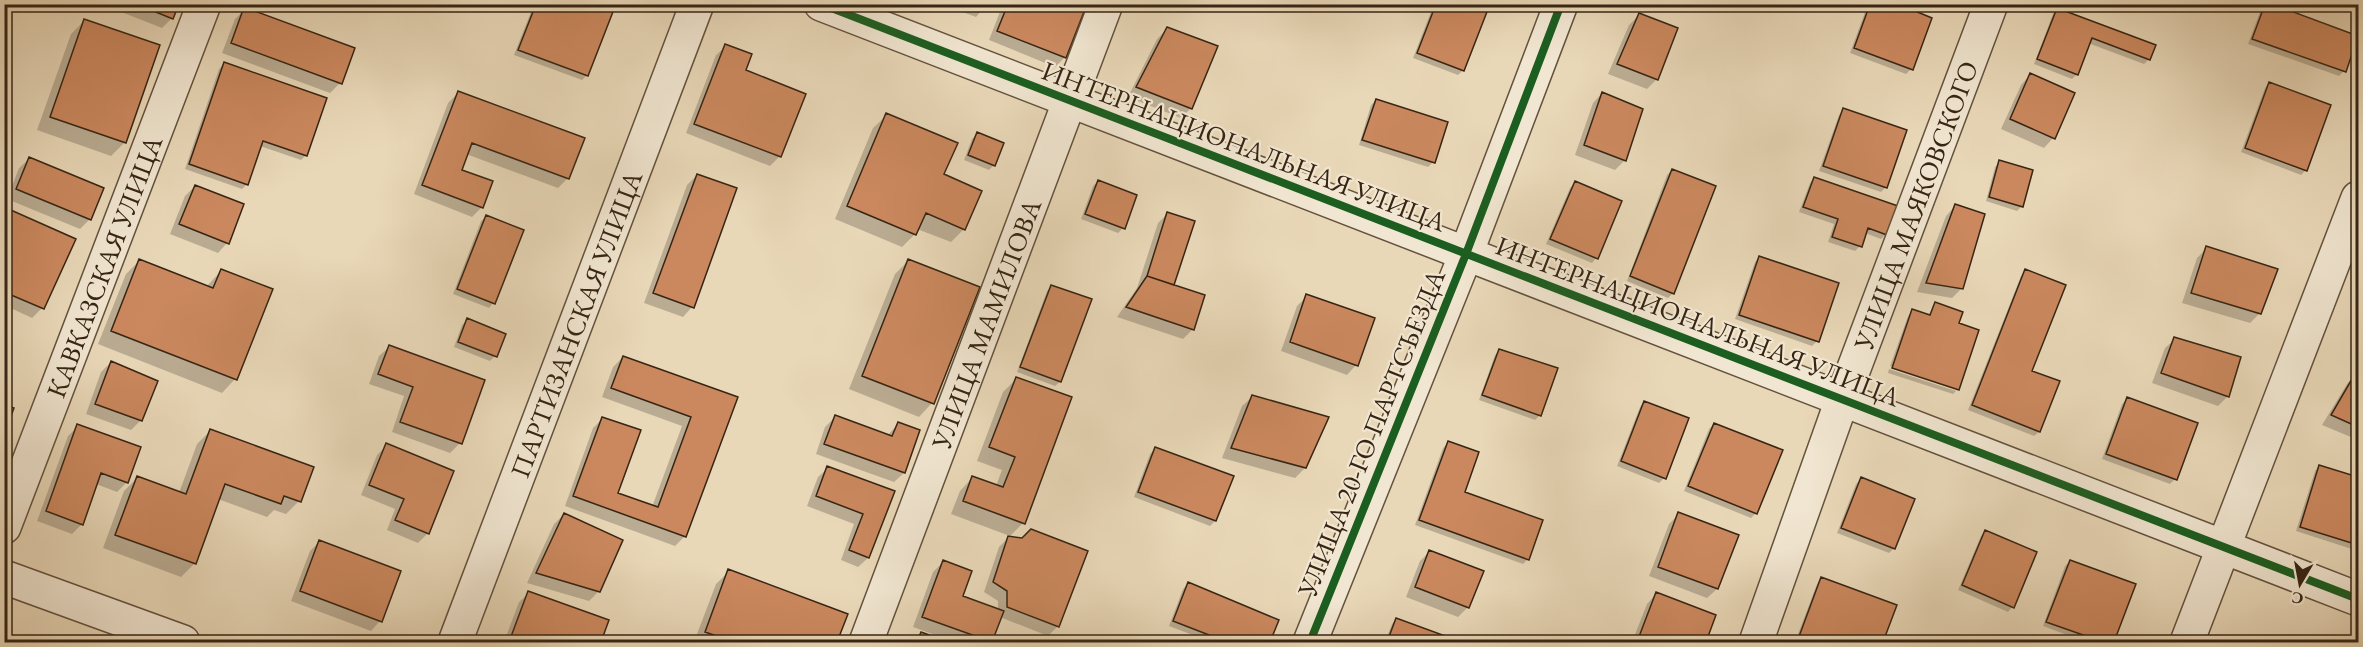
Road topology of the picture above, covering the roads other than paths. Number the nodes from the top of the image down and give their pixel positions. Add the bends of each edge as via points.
1 (204, 4) edge
2 (697, 4) edge
3 (821, 4) edge
4 (1106, 4) edge
5 (1561, 4) edge
6 (1990, 4) edge
7 (1070, 101) junction
8 (2358, 198) edge
9 (1466, 254) junction
10 (1842, 400) junction
11 (4, 527) edge
12 (2226, 548) junction
13 (4, 577) edge
14 (2358, 599) edge
15 (183, 642) edge
16 (455, 642) edge
17 (866, 642) edge
18 (1311, 642) edge
19 (1756, 642) edge
20 (2187, 642) edge

1 - 11 street, КАВКАЗСКАЯ УЛИЦА
2 - 16 street, ПАРТИЗАНСКАЯ УЛИЦА
3 - 7 street, ИНТЕРНАЦИОНАЛЬНАЯ УЛИЦА
4 - 7 street, УЛИЦА МАМИЛОВА
5 - 9 street, УЛИЦА 20-ГО ПАРТСЪЕЗДА
6 - 10 street, УЛИЦА МАЯКОВСКОГО
7 - 9 street, ИНТЕРНАЦИОНАЛЬНАЯ УЛИЦА
7 - 17 street, УЛИЦА МАМИЛОВА
8 - 12 street
9 - 10 street, ИНТЕРНАЦИОНАЛЬНАЯ УЛИЦА
9 - 18 street, УЛИЦА 20-ГО ПАРТСЪЕЗДА
10 - 12 street, ИНТЕРНАЦИОНАЛЬНАЯ УЛИЦА
10 - 19 street, УЛИЦА МАЯКОВСКОГО
12 - 14 street, ИНТЕРНАЦИОНАЛЬНАЯ УЛИЦА
12 - 20 street
13 - 15 street

